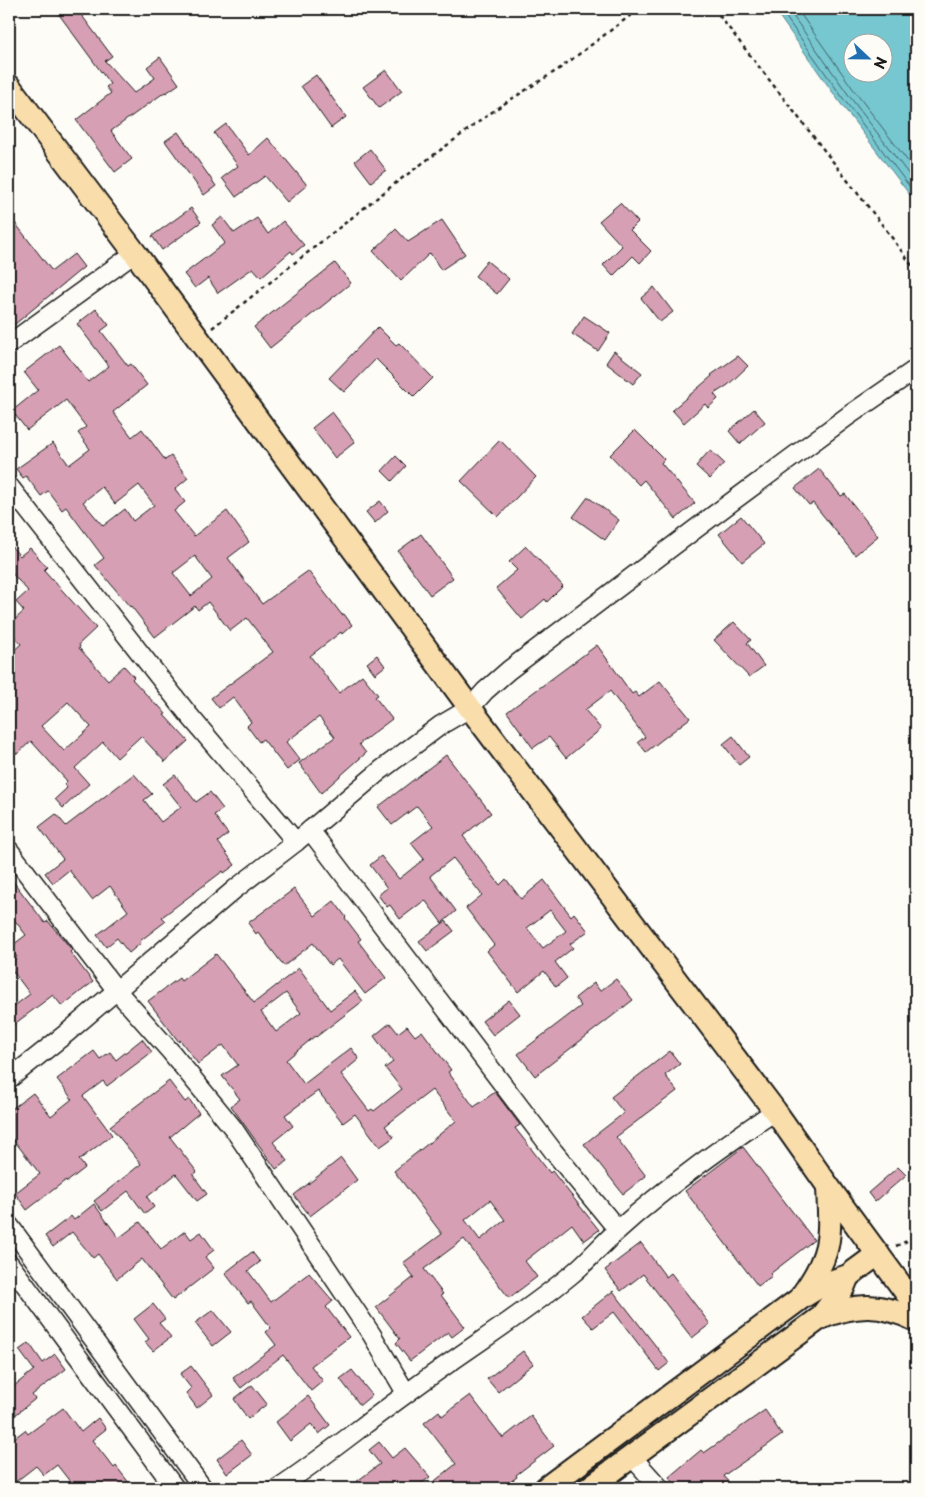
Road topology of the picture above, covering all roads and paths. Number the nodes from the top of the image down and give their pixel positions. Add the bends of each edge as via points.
1 (639, 9) edge
2 (714, 9) edge
3 (9, 86) edge
4 (134, 253) junction
5 (916, 271) edge
6 (197, 340) junction
7 (9, 344) edge
8 (916, 369) edge
9 (9, 486) edge
10 (470, 708) junction
11 (310, 830) junction
12 (296, 842) junction
13 (9, 850) edge
14 (117, 990) junction
15 (9, 1079) edge
16 (775, 1111) junction
17 (828, 1187) junction
18 (9, 1225) edge
19 (618, 1230) junction
20 (916, 1237) edge
21 (878, 1254) junction
22 (9, 1263) edge
23 (848, 1276) junction
24 (801, 1298) junction
25 (916, 1306) edge
26 (820, 1318) junction
27 (916, 1320) edge
28 (749, 1336) junction
29 (766, 1358) junction
30 (406, 1393) junction
31 (632, 1457) junction
32 (551, 1487) edge
33 (175, 1488) edge
34 (203, 1488) edge
35 (278, 1488) edge
36 (589, 1488) edge
37 (660, 1488) edge

1 - 6 path via 396,182
2 - 5 path
3 - 4 main road
4 - 6 main road
4 - 7 street
6 - 10 main road
8 - 10 street via 699,526 509,670
9 - 12 street via 188,714
10 - 11 street via 441,725 381,770
10 - 16 main road
11 - 12 street
11 - 19 street via 554,1152
12 - 14 street via 235,889
13 - 14 street
14 - 15 street
14 - 30 street via 233,1128 372,1335
16 - 17 main road
16 - 19 street via 725,1145
17 - 21 main road
17 - 24 main road via 829,1241 820,1269
18 - 34 street
19 - 30 street via 573,1274 521,1314
20 - 21 path
21 - 23 main road
21 - 25 main road
22 - 33 street
23 - 24 main road via 822,1285
23 - 26 main road
24 - 28 main road
26 - 27 main road via 839,1310 877,1306
26 - 29 main road
28 - 29 main road
28 - 32 main road
29 - 31 main road
30 - 35 street via 320,1460
31 - 36 main road
31 - 37 street

